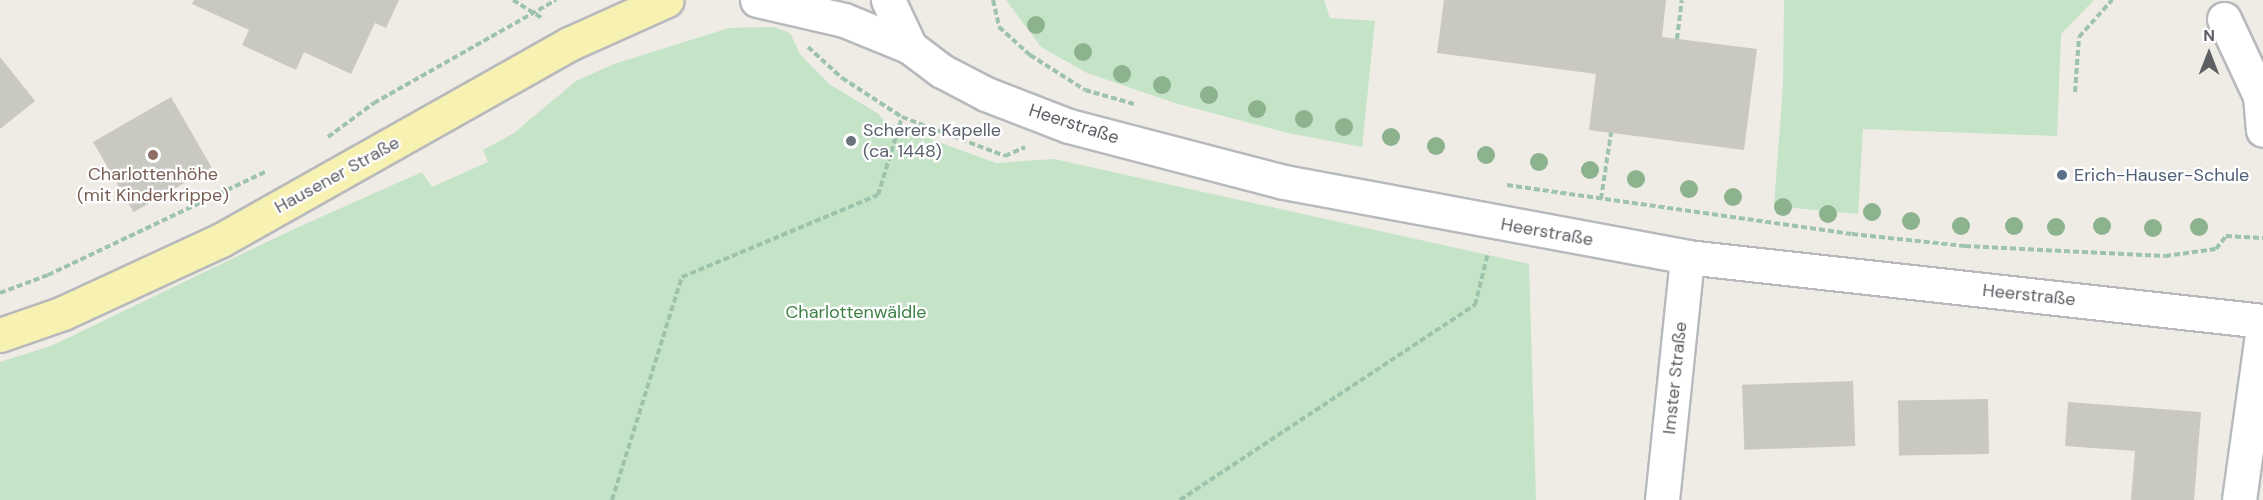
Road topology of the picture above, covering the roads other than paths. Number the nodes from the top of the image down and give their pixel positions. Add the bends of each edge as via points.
1 (668, 0) edge
2 (757, 0) edge
3 (888, 0) edge
4 (2224, 19) dead end
5 (909, 47) junction
6 (2263, 130) edge
7 (1687, 256) junction
8 (2263, 321) edge
9 (2263, 327) edge
10 (0, 335) edge
11 (1662, 500) edge
12 (2239, 500) edge

1 - 10 main road, Hausener Straße via 569,44 221,240 63,313
2 - 5 street via 815,11
3 - 5 street, Heerstraße
4 - 6 street via 2260,96
5 - 7 street, Heerstraße via 942,71 986,94 1069,126 1284,182 1496,224
7 - 8 street, Heerstraße
7 - 11 street, Imster Straße
9 - 12 street

